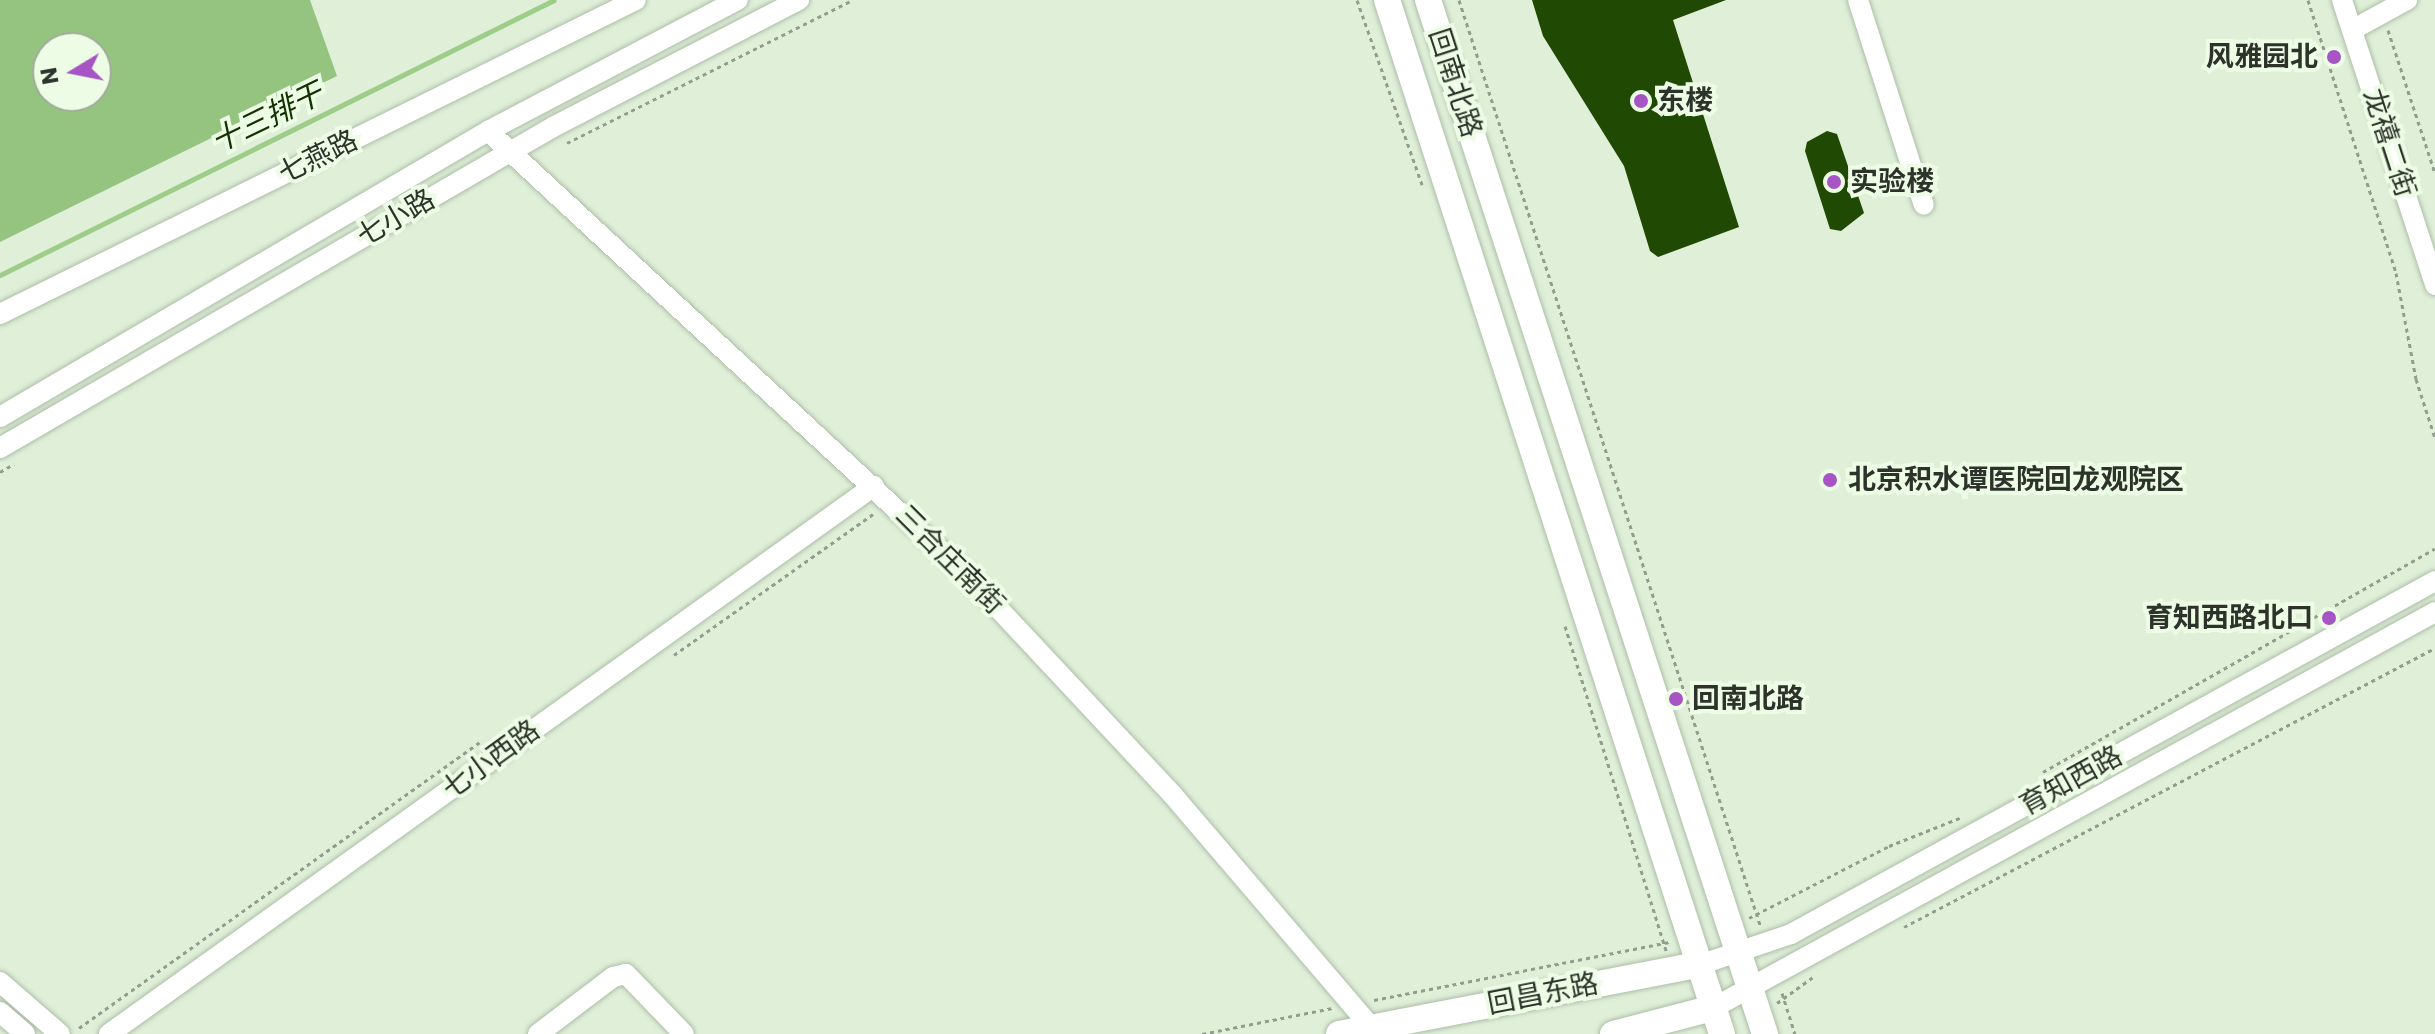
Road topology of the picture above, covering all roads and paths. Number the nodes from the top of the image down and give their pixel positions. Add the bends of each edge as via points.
1 (636, 0) edge
2 (738, 0) edge
3 (799, 0) edge
4 (852, 0) edge
5 (1357, 0) edge
6 (1387, 0) edge
7 (1428, 0) edge
8 (1459, 0) edge
9 (1858, 0) edge
10 (2308, 0) edge
11 (2342, 0) edge
12 (2407, 0) edge
13 (2352, 30) junction
14 (2394, 50) dead end
15 (488, 131) junction
16 (573, 140) dead end
17 (510, 151) junction
18 (2435, 173) edge
19 (1425, 192) dead end
20 (1924, 205) dead end
21 (2435, 285) edge
22 (0, 314) edge
23 (0, 417) edge
24 (2435, 438) edge
25 (0, 448) edge
26 (874, 486) junction
27 (2435, 548) edge
28 (2435, 581) edge
29 (2435, 612) edge
30 (1563, 619) dead end
31 (2435, 648) edge
32 (495, 732) dead end
33 (2038, 775) dead end
34 (1970, 813) dead end
35 (1746, 884) dead end
36 (1791, 897) dead end
37 (1656, 920) dead end
38 (1890, 934) dead end
39 (1631, 949) dead end
40 (1739, 954) junction
41 (1699, 965) junction
42 (1821, 971) dead end
43 (1811, 978) dead end
44 (0, 982) edge
45 (1749, 988) junction
46 (1352, 1004) junction
47 (1713, 1008) junction
48 (0, 1012) edge
49 (1790, 1019) dead end
50 (1372, 1028) junction
51 (69, 1031) edge
52 (25, 1034) edge
53 (109, 1034) edge
54 (538, 1034) edge
55 (684, 1034) edge
56 (1202, 1034) edge
57 (1339, 1034) edge
58 (1613, 1034) edge
59 (1722, 1034) edge
60 (1765, 1034) edge
61 (1795, 1034) edge

1 - 22 street, 七燕路
2 - 15 street, 七小路
3 - 17 street, 七小路
4 - 16 path
5 - 19 path
6 - 41 main road, 回南北路
7 - 40 main road, 回南北路
8 - 35 path
9 - 20 street
10 - 24 path via 2396,273 2416,379
11 - 13 street, 龙禧二街
12 - 13 street
13 - 21 street, 龙禧二街
14 - 18 path
15 - 17 street, 三合庄南街
15 - 23 street, 七小路
17 - 25 street, 七小路
17 - 26 street, 三合庄南街
26 - 46 street, 三合庄南街 via 1065,677
26 - 53 street, 七小西路
27 - 33 path
28 - 40 street, 育知西路 via 1791,934
29 - 45 street, 育知西路
30 - 37 path
31 - 38 path
32 - 51 path
34 - 36 path
39 - 46 path
40 - 41 street, 育知西路
40 - 45 main road, 回南北路
41 - 47 main road, 回南北路
41 - 50 main road, 回昌东路
42 - 43 path
44 - 51 street
45 - 47 street, 育知西路
45 - 60 main road, 回南北路
46 - 50 street, 三合庄南街
46 - 56 path
47 - 58 main road, 回昌东路
47 - 59 main road, 回南北路
48 - 52 street
49 - 61 path
50 - 57 main road, 回昌东路
54 - 55 street via 613,977 626,974

